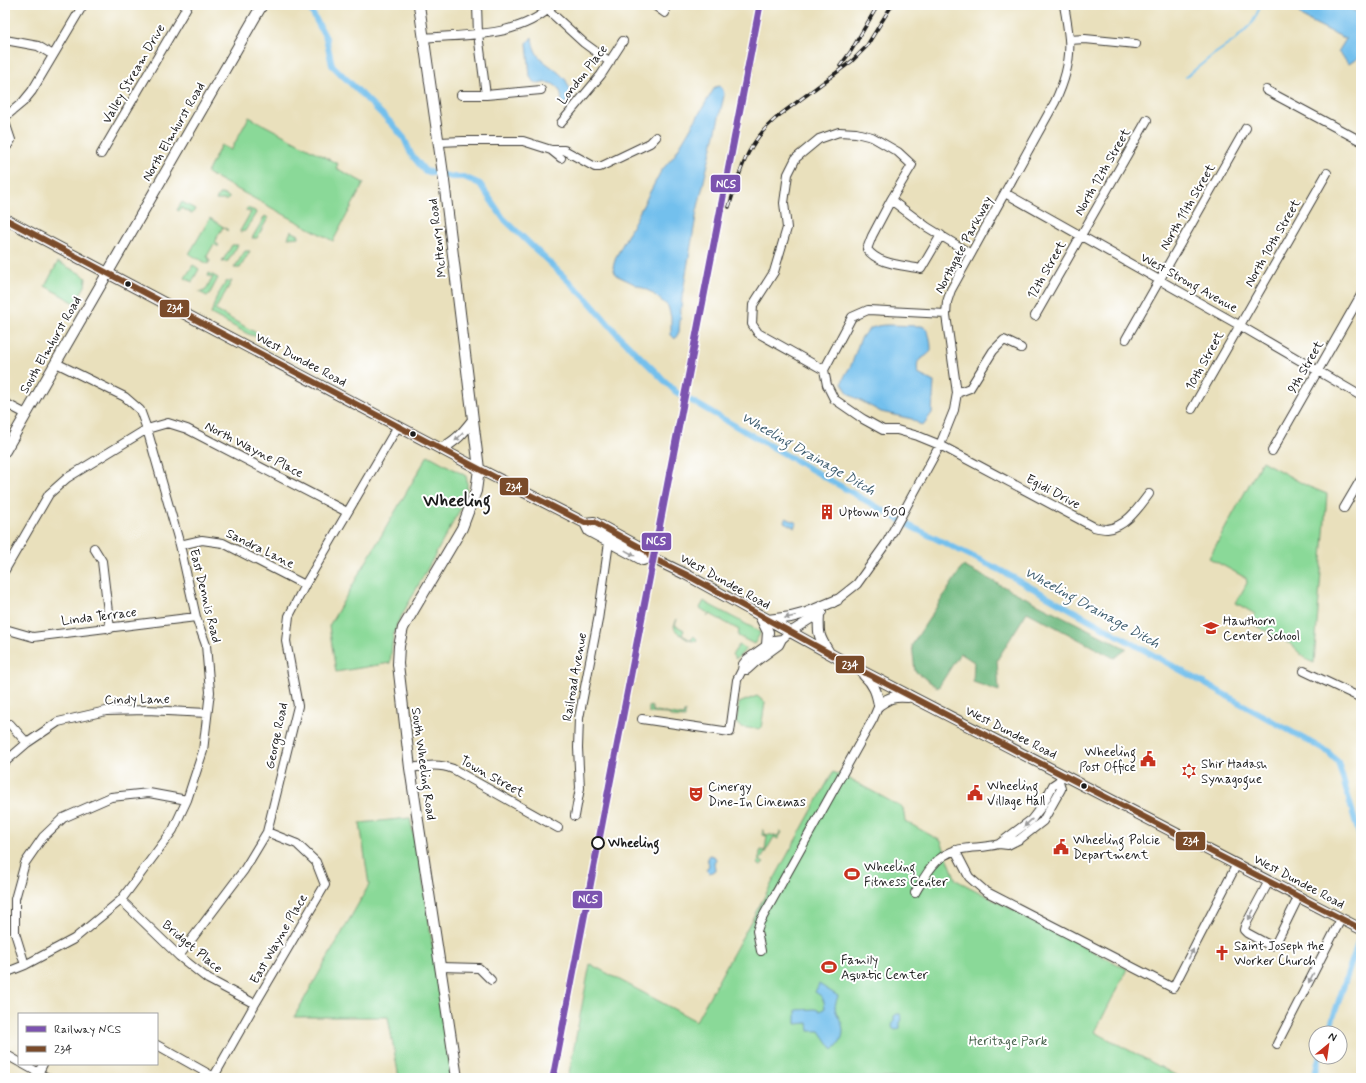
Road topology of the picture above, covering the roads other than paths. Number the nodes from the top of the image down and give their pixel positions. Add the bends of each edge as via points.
1 (83, 5) edge
2 (188, 5) edge
3 (419, 5) edge
4 (477, 5) edge
5 (654, 5) edge
6 (1064, 5) edge
7 (259, 6) edge
8 (550, 8) edge
9 (665, 13) dead end
10 (478, 34) junction
11 (424, 38) junction
12 (5, 40) edge
13 (1069, 40) junction
14 (623, 41) dead end
15 (1136, 44) dead end
16 (53, 55) junction
17 (610, 62) junction
18 (541, 90) dead end
19 (1266, 90) dead end
20 (461, 95) dead end
21 (486, 95) junction
22 (5, 117) edge
23 (1147, 120) dead end
24 (5, 122) edge
25 (561, 123) dead end
26 (1246, 128) dead end
27 (656, 137) dead end
28 (1361, 141) edge
29 (439, 142) junction
30 (5, 147) edge
31 (551, 150) junction
32 (101, 154) dead end
33 (561, 158) dead end
34 (1327, 173) dead end
35 (1005, 193) junction
36 (891, 200) junction
37 (5, 219) edge
38 (941, 235) junction
39 (1081, 235) junction
40 (971, 254) junction
41 (108, 273) junction
42 (1159, 281) junction
43 (1361, 295) edge
44 (946, 314) junction
45 (1035, 316) dead end
46 (1240, 325) junction
47 (1126, 339) dead end
48 (1020, 348) dead end
49 (56, 363) junction
50 (824, 370) junction
51 (1318, 370) junction
52 (957, 393) junction
53 (1361, 396) edge
54 (5, 402) edge
55 (1192, 409) dead end
56 (26, 414) junction
57 (473, 420) junction
58 (398, 426) junction
59 (147, 430) junction
60 (940, 445) junction
61 (441, 449) junction
62 (5, 451) edge
63 (1272, 451) dead end
64 (479, 469) junction
65 (1361, 479) edge
66 (1149, 494) dead end
67 (1344, 508) dead end
68 (347, 512) junction
69 (585, 523) junction
70 (609, 542) junction
71 (180, 545) junction
72 (94, 548) dead end
73 (650, 557) junction
74 (5, 570) edge
75 (305, 585) junction
76 (837, 600) junction
77 (819, 614) junction
78 (196, 617) junction
79 (764, 618) junction
80 (110, 628) junction
81 (5, 629) edge
82 (790, 632) junction
83 (782, 639) junction
84 (767, 645) junction
85 (829, 653) junction
86 (856, 668) junction
87 (742, 670) junction
88 (1304, 671) dead end
89 (912, 697) junction
90 (1361, 698) edge
91 (879, 705) junction
92 (207, 712) junction
93 (642, 719) dead end
94 (10, 724) dead end
95 (27, 743) junction
96 (5, 762) edge
97 (410, 768) junction
98 (1061, 778) junction
99 (187, 800) junction
100 (575, 816) dead end
101 (558, 828) dead end
102 (267, 832) junction
103 (955, 850) junction
104 (1237, 864) junction
105 (1269, 881) junction
106 (915, 893) dead end
107 (1299, 896) junction
108 (121, 900) junction
109 (1341, 919) junction
110 (1361, 929) edge
111 (761, 951) dead end
112 (179, 956) junction
113 (25, 965) junction
114 (440, 967) junction
115 (5, 973) edge
116 (491, 980) dead end
117 (255, 1004) junction
118 (1277, 1044) dead end
119 (158, 1046) edge
120 (5, 1054) edge
121 (18, 1061) edge
122 (24, 1065) edge
123 (43, 1065) edge
124 (37, 1075) edge
125 (214, 1077) edge
126 (48, 1078) edge
127 (457, 1078) edge

1 - 16 street
2 - 32 street, Valley Stream Drive
3 - 11 main road, McHenry Road
4 - 10 street
5 - 9 street
6 - 13 street, Northgate Parkway
7 - 41 main road, North Elmhurst Road
8 - 10 street via 528,23 505,31
8 - 17 street via 584,43
10 - 11 street
10 - 21 street
11 - 29 main road, McHenry Road
12 - 16 street via 38,46
13 - 15 street
13 - 35 street, Northgate Parkway via 1065,78 1061,89
14 - 17 street, London Place
16 - 22 street via 32,91
17 - 25 street, London Place
18 - 21 street
19 - 28 street
20 - 21 street
23 - 39 street, North 12th Street
24 - 30 street via 11,140
26 - 42 street, North 11th Street
27 - 31 street via 650,143 600,167 564,150
29 - 31 street via 523,141
29 - 57 main road, McHenry Road
31 - 33 street
34 - 46 street, North 10th Street
35 - 39 street, West Strong Avenue
35 - 40 street, Northgate Parkway
36 - 38 street
36 - 38 street via 867,249 871,256 880,261 921,269
36 - 50 street via 912,165 898,152 872,137 839,132 819,139 796,158 788,174 784,203 787,228 774,272 753,305 752,324 758,333
37 - 41 main road, West Dundee Road
38 - 40 street
39 - 42 street, West Strong Avenue
39 - 45 street, 12th Street
40 - 44 street, Northgate Parkway via 951,290
41 - 49 main road, South Elmhurst Road
41 - 58 main road, West Dundee Road
42 - 46 street, West Strong Avenue
42 - 47 street, North 11th Street
43 - 51 street, 9th Street
44 - 50 street via 868,310 852,318
44 - 52 street, Northgate Parkway
46 - 51 street, West Strong Avenue
46 - 55 street, 10th Street
48 - 52 street via 1004,340 993,351 970,388
49 - 56 main road, South Elmhurst Road
49 - 59 street, East Dennis Road via 125,397 140,410
50 - 60 street via 834,400 857,415 883,430 897,430
51 - 53 street, West Strong Avenue
51 - 63 street, 9th Street
52 - 60 street, Northgate Parkway via 954,410
54 - 56 street
56 - 62 main road, South Elmhurst Road
57 -> 61 main road via 461,436
57 - 64 main road, McHenry Road
58 - 61 main road, West Dundee Road
58 - 68 street, George Road
59 - 68 street, North Wayne Place via 168,423 187,429
59 - 71 street, East Dennis Road
59 - 74 street, North Wayne Place via 67,478 49,494
60 - 66 street, Egidi Drive via 1094,527 1108,529 1120,524 1132,516
60 - 76 street, Northgate Parkway via 887,542 860,580
61 - 64 main road, West Dundee Road
64 - 69 main road, West Dundee Road
64 - 97 main road, South Wheeling Road via 476,491 462,528 403,628 400,640 398,664
65 - 67 street
68 - 75 street, George Road
69 - 70 main road, West Dundee Road via 589,531
69 - 73 main road, West Dundee Road via 594,522 647,551
70 -> 73 main road, West Dundee Road via 643,560
70 - 100 street, Railroad Avenue via 598,620 579,718 580,788
71 - 75 street, Sandra Lane via 202,540 223,542
71 - 78 street, East Dennis Road
72 - 80 street via 102,562
73 - 79 main road, West Dundee Road
75 - 102 street, George Road via 290,616 286,641 298,706
76 - 77 street, Northgate Parkway
76 -> 79 main road via 791,617
77 - 82 street, Northgate Parkway
77 - 85 main road via 820,638
78 - 80 street, Linda Terrace
78 - 92 street, East Dennis Road via 206,645 210,692
79 - 82 main road, West Dundee Road
79 - 84 main road via 768,632
80 - 81 street, Linda Terrace via 33,637
82 - 83 street, Northgate Parkway
82 - 85 main road, West Dundee Road
83 - 84 street, Northgate Parkway via 774,640
83 - 87 street, Northgate Parkway via 779,645 747,670
84 - 87 street, Northgate Parkway via 747,659
85 - 86 main road, West Dundee Road
86 - 89 main road, West Dundee Road
86 - 91 main road via 871,681
87 - 93 street, Northgate Parkway via 737,680 730,732
88 - 90 street
89 - 91 main road via 895,696
89 - 98 main road, West Dundee Road
91 - 111 street via 760,922 757,931
92 - 95 street, Cindy Lane via 106,711 58,722
92 - 99 street, East Dennis Road via 203,751
94 - 95 street
95 - 96 street, Cindy Lane
97 - 101 street, Town Street via 436,765 449,767
97 - 114 main road, South Wheeling Road
98 - 103 street via 1053,785 1031,820 999,844
98 - 104 main road, West Dundee Road
99 - 108 street, East Dennis Road via 173,830
99 - 113 street via 149,793 111,797 63,818 43,837 24,863 15,899 15,933
102 - 112 street, George Road via 244,870
102 - 117 street, East Wayne Place via 297,844 316,862 325,885
103 -> 104 street via 969,877 985,891 1173,988
103 - 106 street via 942,855 932,865
104 - 105 main road, West Dundee Road
105 - 107 main road, West Dundee Road
105 -> 107 street via 1244,930 1270,946 1276,943
107 - 109 main road, West Dundee Road
108 - 112 street, Bridget Place
108 - 113 street, East Dennis Road via 74,939
109 - 110 main road, West Dundee Road
109 -> 118 street
112 - 117 street, Bridget Place via 208,979
113 - 115 street, East Dennis Road
114 - 116 street via 478,968
114 - 127 main road, South Wheeling Road
117 - 125 street, East Wayne Place
119 - 125 street
120 - 121 street
122 - 124 street
123 - 124 street
124 - 126 street

